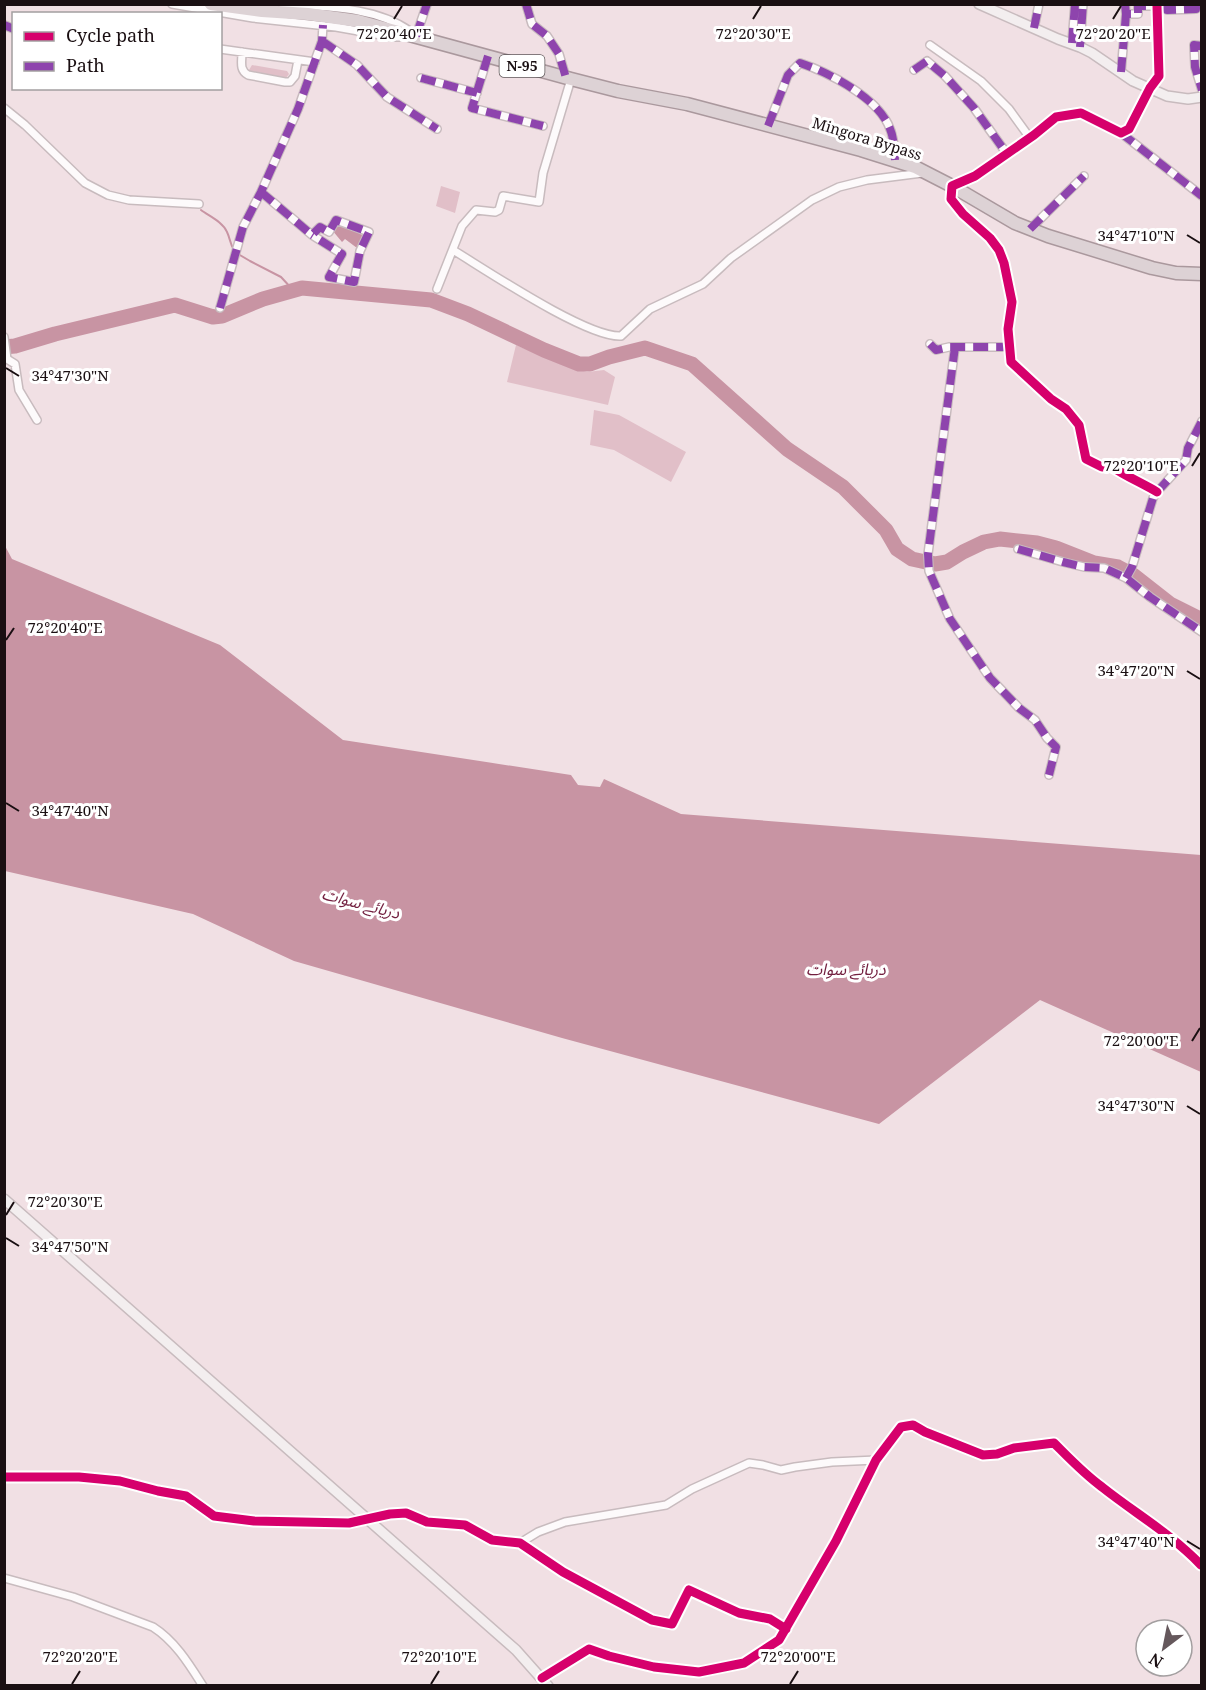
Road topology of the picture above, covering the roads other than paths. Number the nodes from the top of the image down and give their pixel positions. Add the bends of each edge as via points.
1 (172, 4) edge
2 (211, 4) edge
3 (282, 4) edge
4 (427, 4) edge
5 (526, 4) edge
6 (979, 4) edge
7 (1040, 4) edge
8 (1074, 4) edge
9 (1083, 4) edge
10 (1125, 4) edge
11 (1196, 4) edge
12 (316, 5) edge
13 (1167, 5) edge
14 (1157, 6) junction
15 (218, 12) edge
16 (222, 13) edge
17 (1126, 14) junction
18 (323, 25) junction
19 (1034, 28) junction
20 (416, 36) junction
21 (322, 41) junction
22 (930, 45) dead end
23 (1076, 45) junction
24 (1202, 46) edge
25 (222, 49) edge
26 (242, 52) junction
27 (488, 56) junction
28 (298, 60) junction
29 (315, 62) junction
30 (914, 70) dead end
31 (1121, 72) junction
32 (421, 78) dead end
33 (568, 78) junction
34 (1150, 88) junction
35 (1202, 90) edge
36 (477, 93) junction
37 (1202, 97) edge
38 (4, 108) edge
39 (543, 126) dead end
40 (768, 126) junction
41 (437, 129) dead end
42 (1121, 133) junction
43 (1030, 138) junction
44 (1007, 154) junction
45 (895, 160) junction
46 (926, 172) junction
47 (1084, 176) dead end
48 (952, 186) junction
49 (261, 192) junction
50 (1202, 196) edge
51 (199, 204) dead end
52 (1030, 229) junction
53 (312, 235) junction
54 (453, 250) junction
55 (1202, 274) edge
56 (437, 289) dead end
57 (220, 308) dead end
58 (5, 339) edge
59 (930, 344) dead end
60 (955, 347) junction
61 (1011, 348) junction
62 (37, 420) dead end
63 (1201, 425) edge
64 (1156, 492) junction
65 (1018, 549) dead end
66 (1126, 578) junction
67 (1202, 632) edge
68 (1049, 775) dead end
69 (4, 1199) edge
70 (876, 1460) junction
71 (4, 1477) edge
72 (368, 1519) junction
73 (519, 1543) junction
74 (1201, 1565) edge
75 (4, 1578) edge
76 (786, 1629) junction
77 (545, 1682) edge
78 (202, 1686) edge

1 - 15 street
2 - 20 highway, Mingora Bypass / N-95 via 358,21
3 - 12 street
4 - 20 street
5 - 33 street via 532,24 547,36 559,54
6 - 19 main road
7 - 19 street
8 - 23 street
9 - 23 street
10 - 17 street
11 - 13 street via 1196,9 1167,10
12 - 20 street via 398,23
13 - 14 street
14 - 17 street via 1138,6 1138,14
14 - 34 street via 1159,76
16 - 18 street
17 - 31 street
18 - 20 street via 392,37
18 - 21 street
19 - 23 main road
20 - 27 highway, Mingora Bypass / N-95
21 - 29 street
21 - 41 street via 357,65 387,97
22 - 43 street via 981,81
23 - 31 main road
24 - 35 street via 1194,45
25 - 26 street
26 - 28 street
26 - 28 street via 244,73 285,82 295,76
27 - 33 highway, Mingora Bypass / N-95
27 - 36 street
28 - 29 street
29 - 49 street
30 - 44 street via 927,61 945,76
31 - 34 main road
32 - 36 street
33 - 40 highway, Mingora Bypass / N-95
33 - 54 street via 539,202 503,196 499,210 476,210 462,226
34 - 37 main road via 1167,96
34 - 42 street via 1129,129
36 - 39 street via 472,108
38 - 51 street via 85,183 108,195
40 - 45 highway, Mingora Bypass / N-95
40 - 45 street via 788,75 800,63 856,90 871,104 887,122 894,140
42 - 43 street via 1081,113 1056,117
42 - 50 street
43 - 44 street
44 - 48 street
45 - 46 highway, Mingora Bypass / N-95
46 - 48 highway, Mingora Bypass / N-95
46 - 54 street via 867,180 839,187 813,200 731,258 703,284 650,309 621,336 594,330 561,314
47 - 52 street
48 - 52 highway, Mingora Bypass / N-95
48 - 61 street via 951,199 990,238 1004,263 1012,302 1008,329
49 - 53 street
49 - 57 street via 243,227
52 - 55 highway, Mingora Bypass / N-95 via 1152,268
53 - 53 street via 320,227 329,232 336,220 369,232 360,251 354,282 329,277 342,254
54 - 56 street
58 - 62 street via 8,359 15,364 19,390
59 - 60 street via 936,350
60 - 61 street
60 - 68 street via 929,571 950,619 990,678 1035,720 1056,747
61 - 64 street via 1011,362 1079,425 1086,459 1112,466
63 - 64 street via 1186,460
64 - 66 street
65 - 66 street via 1084,567 1104,568
66 - 67 street
69 - 72 main road
70 - 73 street via 781,1470 749,1463 666,1505 565,1522
70 - 74 street via 901,1427 913,1425 983,1455 1054,1443 1102,1488 1163,1530
70 - 76 street
71 - 72 street via 120,1481 186,1496 214,1516 254,1521 350,1523
72 - 73 street via 406,1513 427,1521 465,1525 492,1540
72 - 77 main road via 516,1650
73 - 76 street via 563,1572 652,1620 672,1624 689,1590 739,1613 770,1619
75 - 78 street via 73,1597 153,1627 189,1663
76 - 77 street via 779,1640 744,1664 699,1672 654,1667 589,1649

